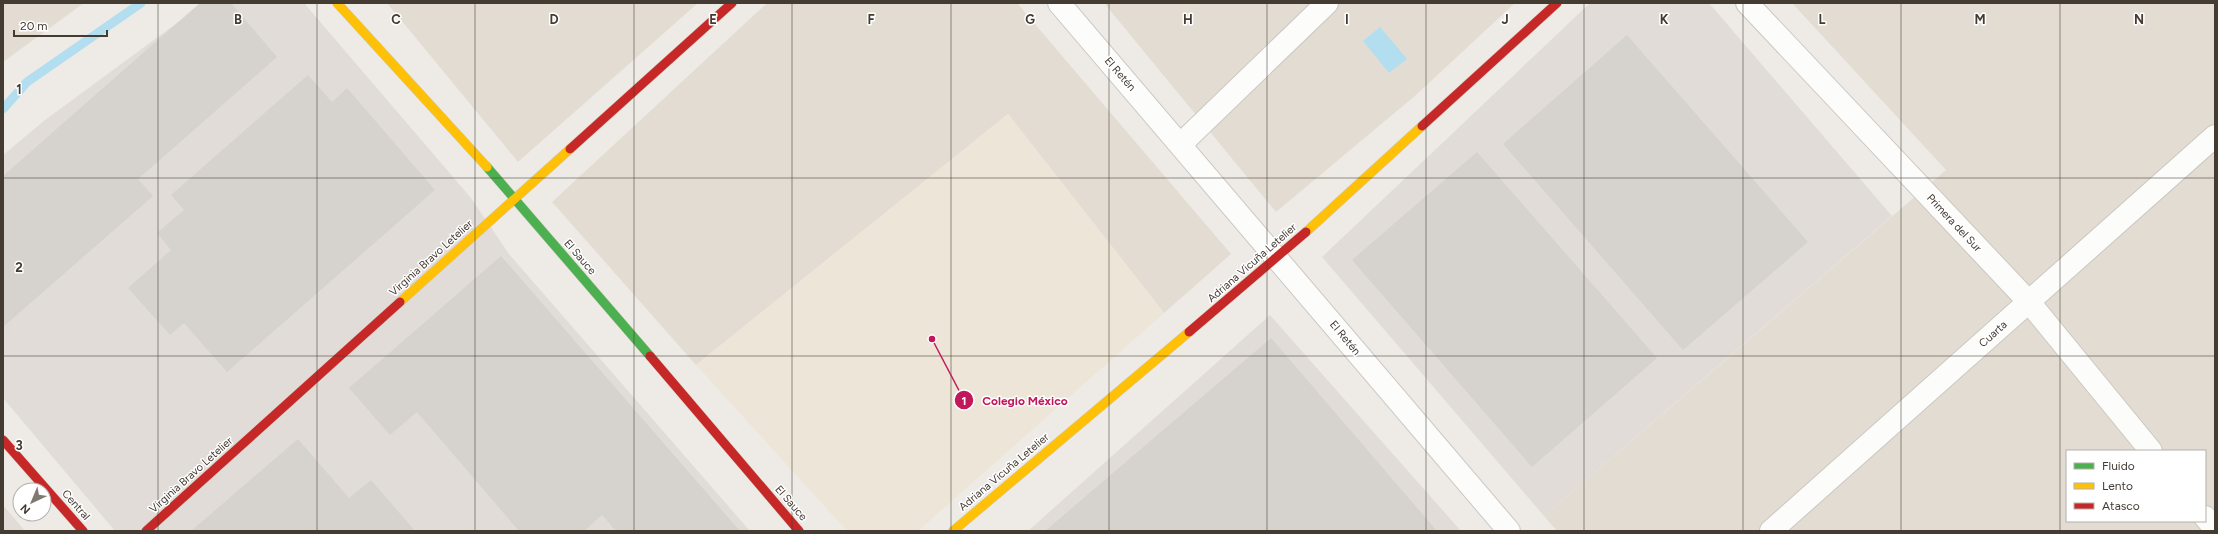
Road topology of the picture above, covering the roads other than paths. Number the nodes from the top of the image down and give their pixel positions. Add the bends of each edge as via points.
1 (337, 3) edge
2 (732, 3) edge
3 (1059, 3) edge
4 (1327, 3) edge
5 (1557, 3) edge
6 (1747, 3) edge
7 (2215, 136) edge
8 (1181, 144) junction
9 (516, 199) junction
10 (1277, 258) junction
11 (2029, 302) junction
12 (3, 440) edge
13 (2150, 450) edge
14 (2206, 518) edge
15 (2215, 529) edge
16 (83, 531) edge
17 (146, 531) edge
18 (799, 531) edge
19 (953, 531) edge
20 (1509, 531) edge
21 (1771, 531) edge

1 - 9 street, El Sauce
2 - 9 street, Virginia Bravo Letelier
3 - 8 street, El Retén
4 - 8 street
5 - 10 street, Adriana Vicuña Letelier
6 - 11 street, Primera del Sur
7 - 11 street, Cuarta
8 - 10 street, El Retén
9 - 17 street, Virginia Bravo Letelier
9 - 18 street, El Sauce
10 - 19 street, Adriana Vicuña Letelier
10 - 20 street, El Retén
11 - 13 street, Primera del Sur
11 - 21 street, Cuarta
12 - 16 street, Central
14 - 15 street

